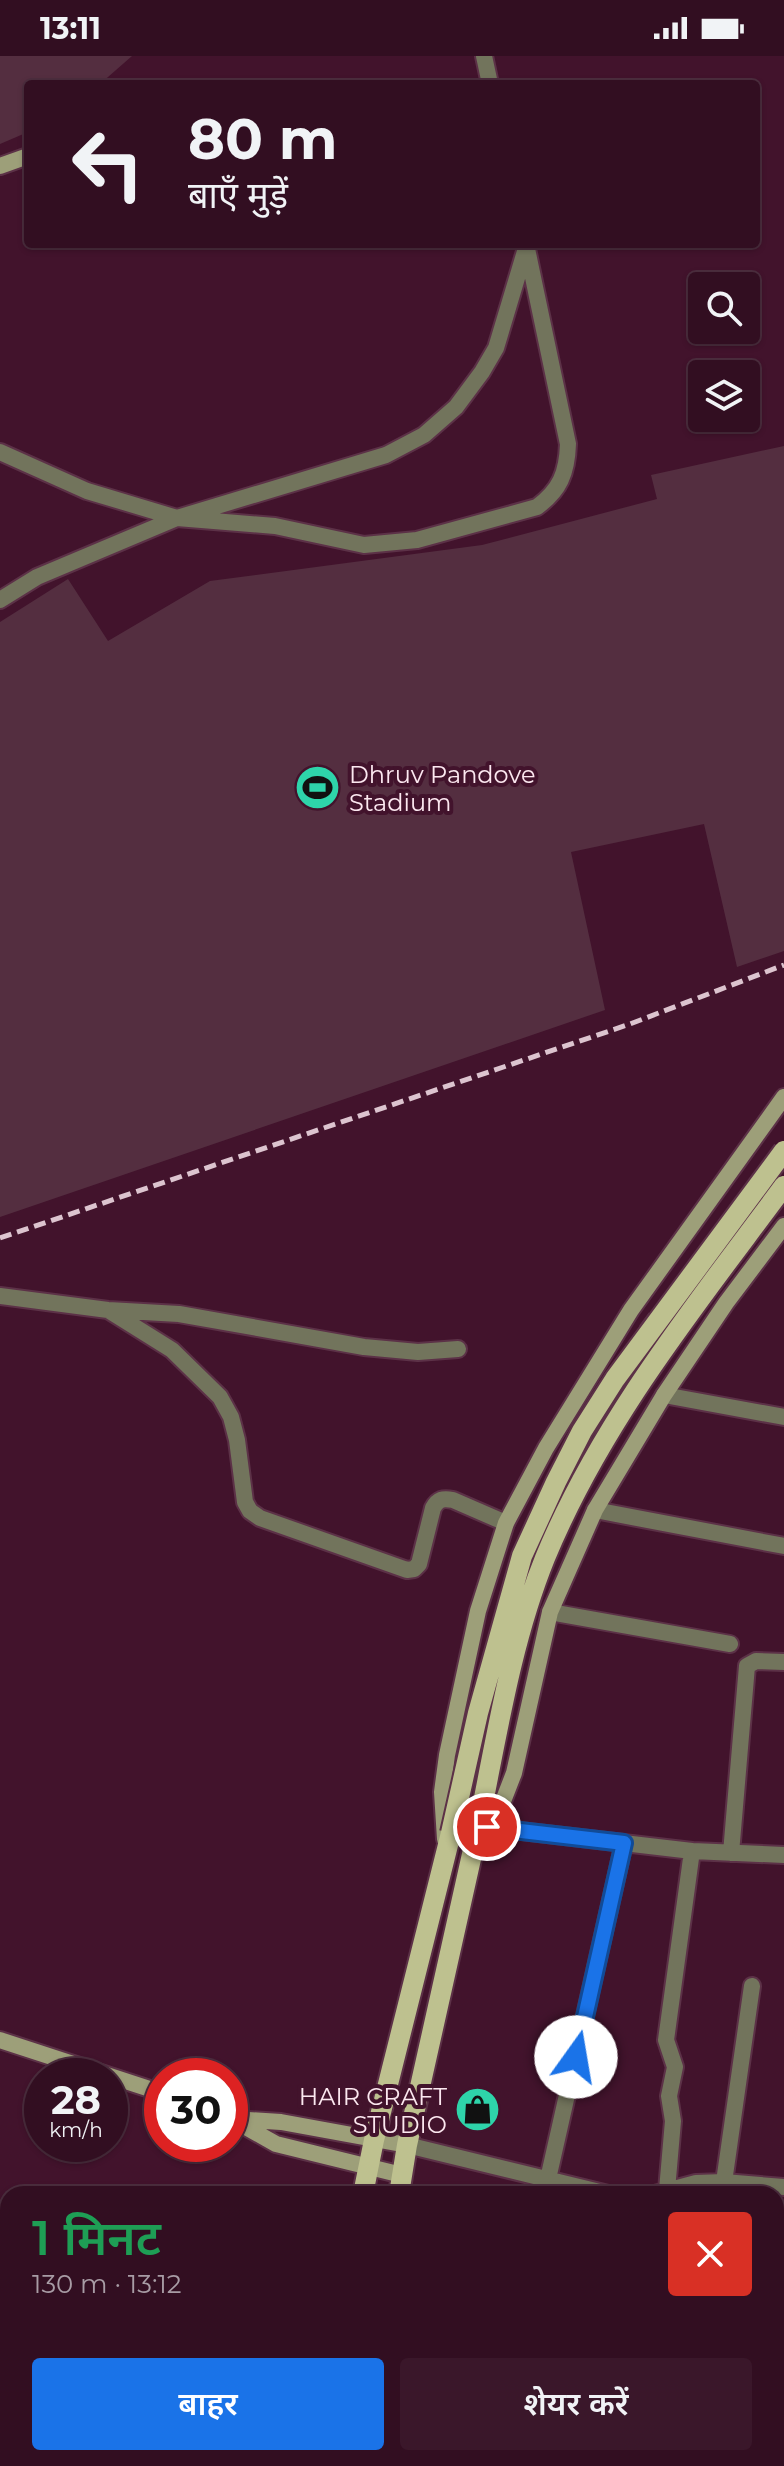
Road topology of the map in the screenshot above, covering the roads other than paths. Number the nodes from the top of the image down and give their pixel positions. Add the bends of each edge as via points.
1 (484, 56) edge
2 (489, 80) edge
3 (24, 157) edge
4 (0, 166) edge
5 (525, 248) edge
6 (527, 248) edge
7 (0, 452) edge
8 (177, 518) junction
9 (0, 600) edge
10 (784, 1097) edge
11 (784, 1151) edge
12 (784, 1186) edge
13 (784, 1226) edge
14 (766, 1247) junction
15 (784, 1248) edge
16 (0, 1296) edge
17 (108, 1310) junction
18 (458, 1349) dead end
19 (664, 1395) junction
20 (784, 1417) edge
21 (595, 1510) junction
22 (506, 1523) junction
23 (784, 1546) edge
24 (550, 1612) junction
25 (730, 1644) dead end
26 (784, 1662) edge
27 (483, 1825) junction
28 (448, 1843) junction
29 (624, 1843) junction
30 (692, 1851) junction
31 (731, 1853) junction
32 (784, 1855) edge
33 (752, 1986) dead end
34 (0, 2040) edge
35 (144, 2087) edge
36 (248, 2119) edge
37 (248, 2128) edge
38 (374, 2140) junction
39 (407, 2145) junction
40 (368, 2167) junction
41 (548, 2179) junction
42 (724, 2182) junction
43 (400, 2185) edge
44 (364, 2186) edge
45 (576, 2186) edge
46 (662, 2186) edge
47 (684, 2186) edge
48 (772, 2186) edge

1 - 2 street
3 - 4 street
5 - 8 street via 496,348 456,407 424,435 386,455
6 - 8 street via 568,444 562,482 551,497 537,507 392,544 364,545 275,526
7 - 8 street via 87,491
8 - 9 street via 37,577
10 - 22 street via 546,1448
11 - 28 main road, bridge via 615,1379 556,1482 522,1556
12 - 27 main road, bridge via 663,1347 573,1495 524,1620
13 - 14 street
14 - 15 street
14 - 19 street via 686,1350
16 - 17 street
17 - 18 street via 179,1314 364,1347
17 - 22 street via 172,1350 220,1397 237,1440 245,1502 260,1518 407,1570 419,1564 437,1501 453,1500
19 - 20 street
19 - 21 street
21 - 23 street
21 - 24 street
22 - 28 street via 478,1611 447,1755 442,1792
24 - 25 street
24 - 27 street via 514,1773 500,1809
26 - 31 street via 756,1661 747,1666
27 - 29 street
27 - 39 main road via 473,1848
28 - 38 main road
29 - 30 street
29 - 41 street
30 - 31 street
30 - 46 street via 666,2040 675,2067
31 - 32 street
33 - 42 street
34 - 35 street
36 - 38 street
37 - 40 street via 276,2144
38 - 39 street
38 - 40 main road
39 - 41 street
39 - 43 main road
40 - 43 street
40 - 44 main road
41 - 45 street
42 - 47 street
42 - 48 street

